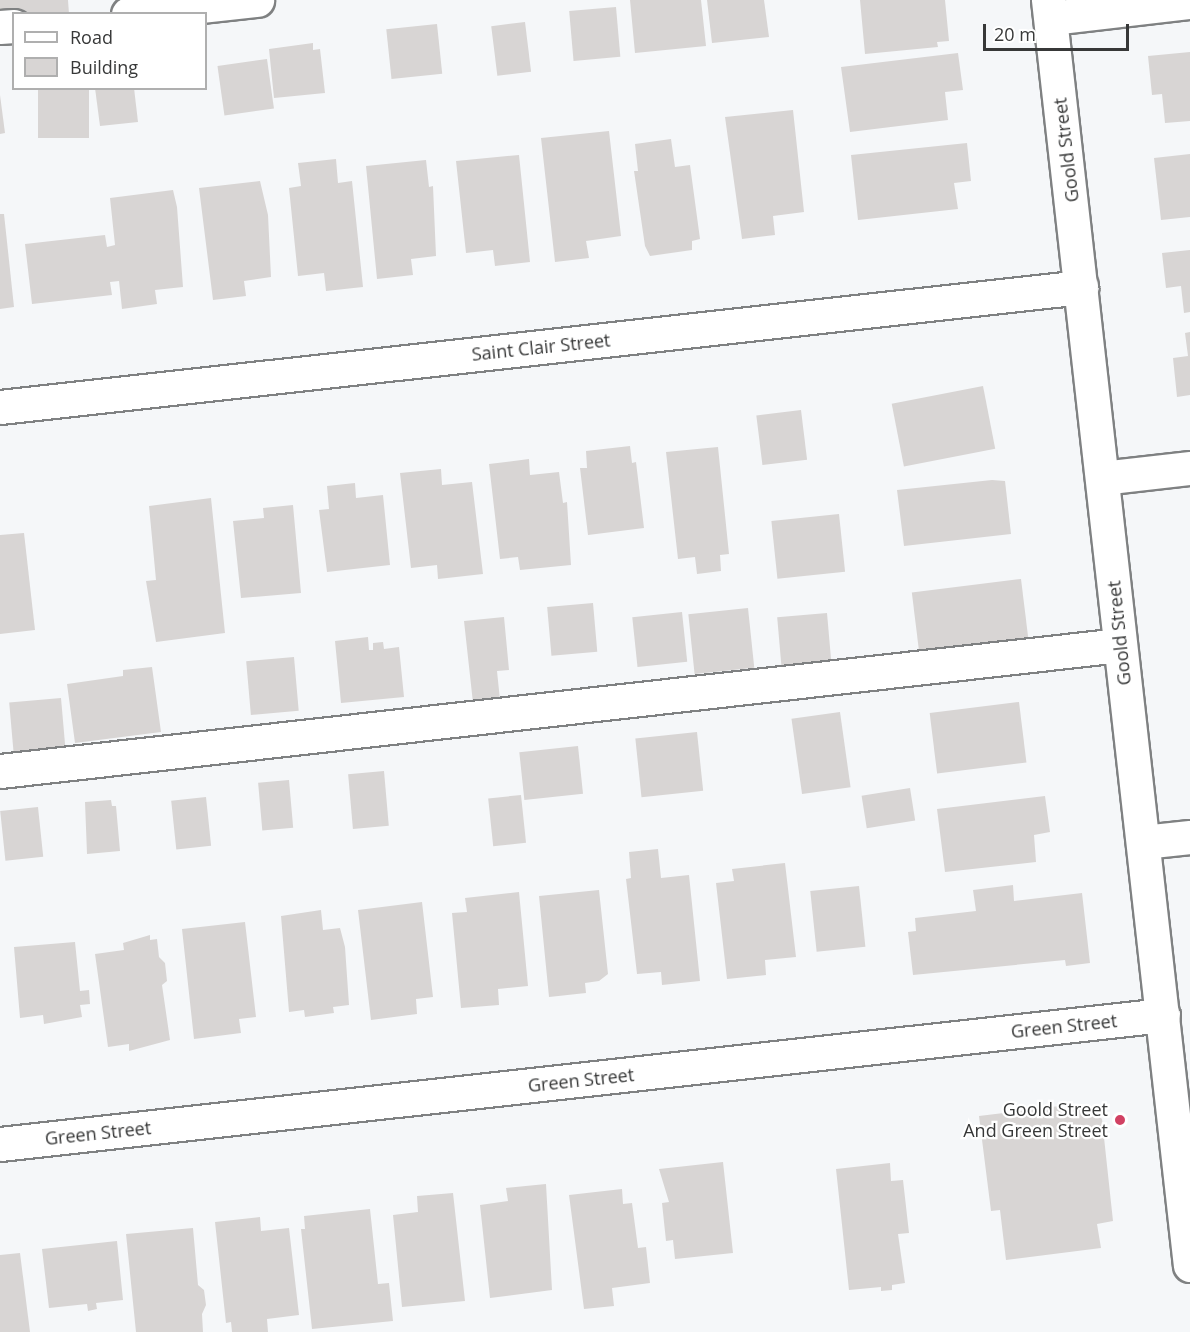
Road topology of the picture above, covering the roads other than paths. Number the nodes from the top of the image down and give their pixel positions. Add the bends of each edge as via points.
1 (257, 0) edge
2 (1190, 2) edge
3 (1049, 9) edge
4 (146, 12) edge
5 (1081, 287) junction
6 (0, 407) edge
7 (1190, 468) edge
8 (1102, 478) junction
9 (1120, 645) junction
10 (0, 771) edge
11 (1190, 837) edge
12 (1143, 842) junction
13 (1163, 1015) junction
14 (0, 1144) edge
15 (1187, 1213) edge
16 (1190, 1265) edge

1 - 4 street
2 - 3 street
3 - 5 street, Goold Street
5 - 6 street, Saint Clair Street
5 - 8 street, Goold Street
7 - 8 street
8 - 9 street, Goold Street
9 - 10 street
9 - 12 street, Goold Street
11 - 12 street
12 - 13 street, Goold Street
13 - 14 street, Green Street
13 - 15 street, Goold Street
15 - 16 street, Goold Street

